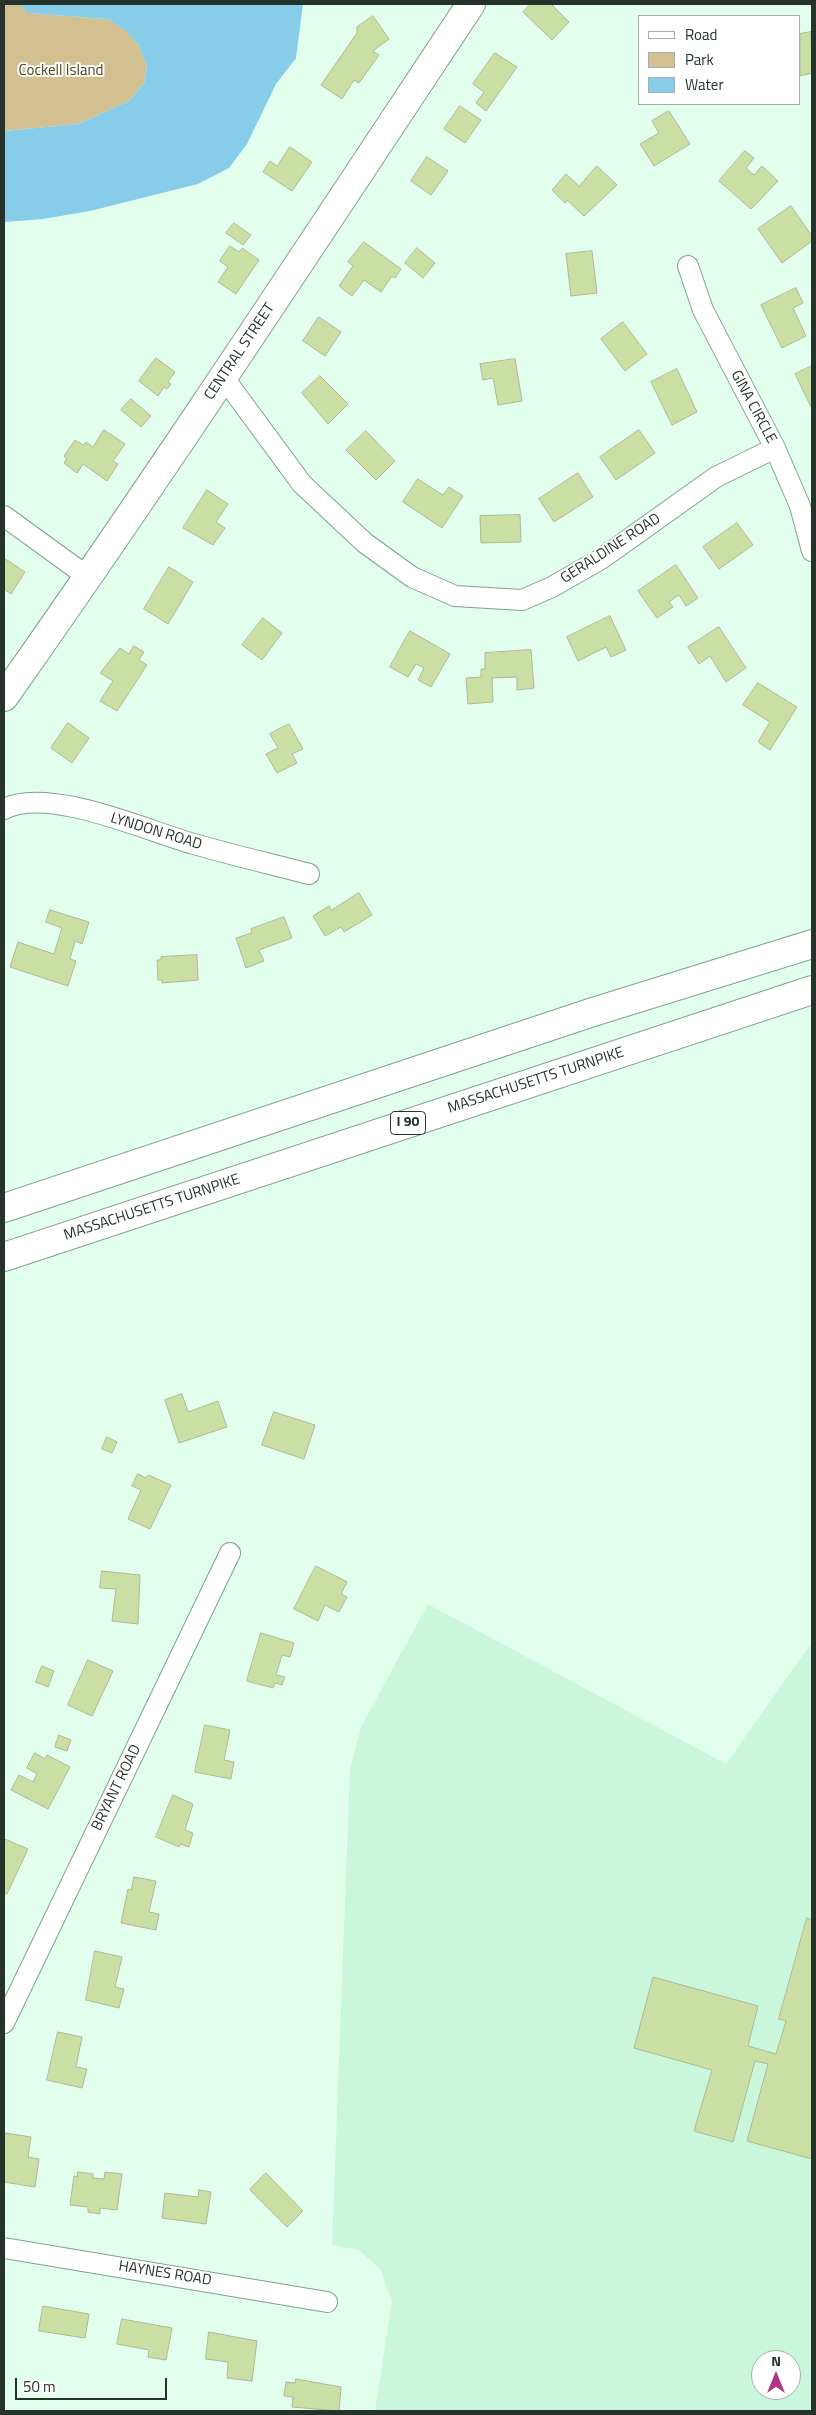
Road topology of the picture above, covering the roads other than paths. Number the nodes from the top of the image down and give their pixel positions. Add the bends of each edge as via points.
1 (471, 4) edge
2 (688, 266) dead end
3 (224, 378) junction
4 (775, 448) junction
5 (4, 516) edge
6 (812, 551) edge
7 (88, 577) junction
8 (4, 697) edge
9 (4, 809) edge
10 (309, 874) dead end
11 (812, 944) edge
12 (812, 990) edge
13 (4, 1208) edge
14 (4, 1256) edge
15 (230, 1553) dead end
16 (4, 2023) edge
17 (4, 2248) edge
18 (327, 2302) dead end

1 - 3 main road, CENTRAL STREET
2 - 4 street, GINA CIRCLE via 702,310
3 - 4 street, GERALDINE ROAD via 309,491 381,555 412,577 455,596 522,600 552,587 601,558 716,477
3 - 7 main road, CENTRAL STREET
4 - 6 street, GINA CIRCLE via 800,506
5 - 7 street
7 - 8 main road, CENTRAL STREET
9 - 10 street, LYNDON ROAD via 26,802 82,810
11 - 13 main road via 593,1012
12 - 14 main road, MASSACHUSETTS TURNPIKE / I 90
15 - 16 street, BRYANT ROAD
17 - 18 street, HAYNES ROAD

